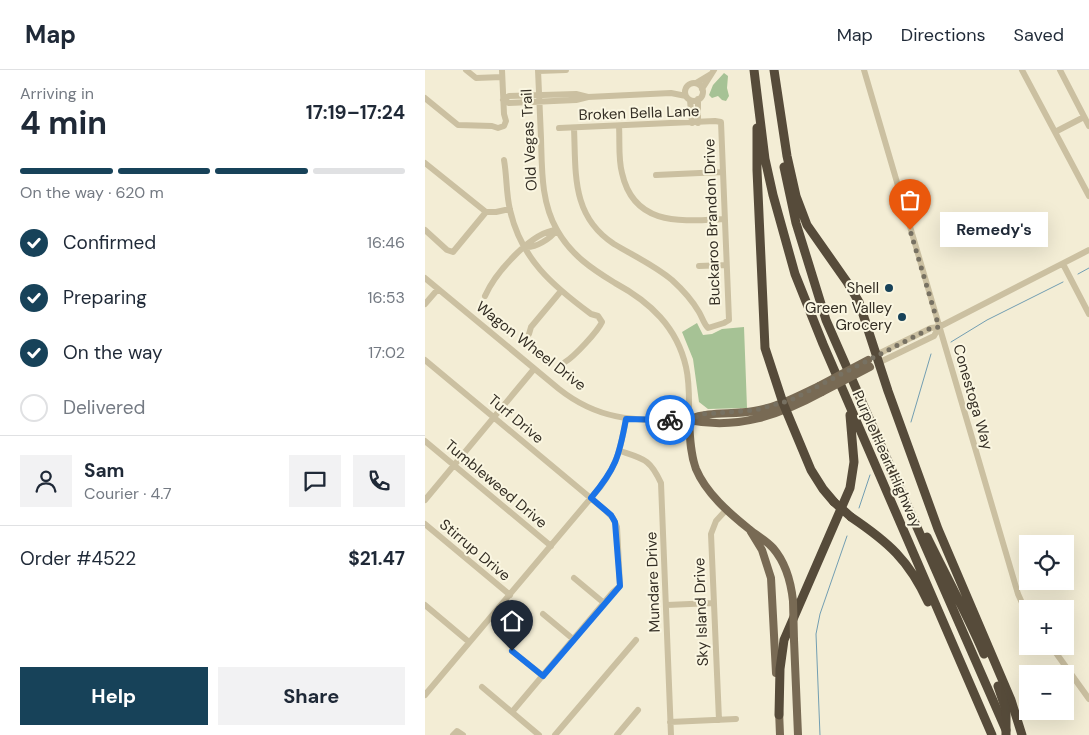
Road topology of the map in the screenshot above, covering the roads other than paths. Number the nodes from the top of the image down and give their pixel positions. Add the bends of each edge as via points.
1 (466, 70) edge
2 (538, 70) edge
3 (566, 70) edge
4 (754, 70) edge
5 (773, 70) edge
6 (864, 70) edge
7 (1023, 70) edge
8 (1060, 70) edge
9 (713, 72) edge
10 (502, 74) edge
11 (696, 83) junction
12 (686, 88) junction
13 (702, 89) junction
14 (671, 93) junction
15 (757, 96) junction
16 (425, 98) edge
17 (688, 98) junction
18 (539, 99) junction
19 (698, 99) junction
20 (503, 100) junction
21 (1084, 117) junction
22 (721, 122) joint
23 (695, 123) junction
24 (619, 126) junction
25 (1089, 126) edge
26 (559, 128) dead end
27 (574, 128) junction
28 (1055, 132) junction
29 (504, 160) dead end
30 (425, 163) edge
31 (722, 172) junction
32 (656, 174) dead end
33 (1089, 196) edge
34 (510, 209) junction
35 (485, 212) junction
36 (724, 220) junction
37 (425, 230) edge
38 (557, 230) junction
39 (525, 247) junction
40 (1089, 250) edge
41 (1063, 264) junction
42 (726, 265) junction
43 (699, 266) dead end
44 (425, 278) edge
45 (438, 289) junction
46 (561, 291) junction
47 (485, 296) dead end
48 (425, 304) edge
49 (1089, 314) edge
50 (939, 327) junction
51 (529, 334) dead end
52 (425, 360) edge
53 (873, 361) junction
54 (565, 362) dead end
55 (534, 369) junction
56 (848, 402) junction
57 (784, 407) junction
58 (495, 418) junction
59 (626, 419) junction
60 (689, 420) junction
61 (873, 428) junction
62 (425, 442) edge
63 (620, 451) junction
64 (454, 466) junction
65 (591, 498) junction
66 (425, 500) edge
67 (727, 509) junction
68 (425, 524) edge
69 (749, 530) junction
70 (551, 546) junction
71 (574, 578) dead end
72 (510, 595) junction
73 (1021, 600) edge
74 (604, 603) junction
75 (713, 603) junction
76 (425, 605) edge
77 (667, 605) junction
78 (543, 614) dead end
79 (573, 640) junction
80 (636, 640) dead end
81 (469, 642) junction
82 (512, 651) dead end
83 (1057, 655) edge
84 (543, 676) junction
85 (482, 688) dead end
86 (427, 690) edge
87 (1089, 699) edge
88 (639, 710) dead end
89 (512, 712) junction
90 (779, 715) junction
91 (736, 719) dead end
92 (719, 720) junction
93 (671, 722) junction
94 (539, 735) edge
95 (555, 735) edge
96 (617, 735) edge
97 (671, 735) edge
98 (781, 735) edge
99 (798, 735) edge
100 (991, 735) edge
101 (1007, 735) edge
102 (1022, 735) edge

1 - 10 street via 476,78
2 - 3 street
2 - 18 street, Old Vegas Trail
4 - 15 highway, Purple Heart Highway
5 - 53 highway via 796,196 807,224 859,302
5 - 61 highway, Purple Heart Highway via 775,112 795,223 825,320
6 - 50 street, Conestoga Way
7 - 28 street
8 - 21 street
9 - 11 street
9 - 13 street
10 - 20 street
11 - 12 street
11 - 13 street
12 - 14 street
12 - 17 street
13 - 19 street
14 - 17 street
14 - 18 street via 576,100
15 - 56 highway, Purple Heart Highway via 765,159 788,252 809,312
15 - 57 highway via 764,336 768,360
16 - 20 street via 458,125 498,128 506,121
17 - 19 street
17 - 23 street
18 - 20 street via 509,103
18 - 38 street, Old Vegas Trail via 544,189
19 - 23 street
21 - 25 street
21 - 28 street
22 - 23 street, Broken Bella Lane
22 - 31 street, Buckaroo Brandon Drive
23 - 24 street, Broken Bella Lane
24 - 27 street, Broken Bella Lane
24 - 36 street via 623,179 641,206 670,220
26 - 27 street, Broken Bella Lane
27 - 42 street, Buckaroo Brandon Drive via 578,196 586,214 597,229 614,243 673,282 692,302 708,328 729,320
28 - 33 street
29 - 34 street
30 - 35 street
31 - 32 street
31 - 36 street, Buckaroo Brandon Drive
34 - 35 street
34 - 39 street
35 - 37 street via 453,252
36 - 42 street, Buckaroo Brandon Drive
38 - 39 street via 549,230
38 - 60 street, Old Vegas Trail via 584,262 643,299 661,316 681,349 686,367
39 - 46 street via 538,268
39 - 47 street via 517,252
40 - 41 street
41 - 49 street
41 - 50 street
42 - 43 street
44 - 45 street, Wagon Wheel Drive
45 - 48 street
45 - 55 street, Wagon Wheel Drive
46 - 51 street via 531,327
46 - 54 street via 602,322 599,329
50 - 53 street via 931,328
50 - 73 street, Conestoga Way
52 - 58 street, Turf Drive
53 - 57 main road, Wagon Wheel Drive, bridge
53 - 102 highway via 1011,700
55 - 58 street
55 - 59 street, Wagon Wheel Drive via 572,398
56 - 90 highway via 854,448 851,482 786,635 780,669
56 - 100 highway, Purple Heart Highway
57 - 60 main road, Wagon Wheel Drive via 762,418 743,422 728,418 704,423
57 - 100 highway, bridge via 811,470 823,489 851,517 886,542 912,572
58 - 64 street
58 - 65 street, Turf Drive
59 - 60 street, Wagon Wheel Drive
59 - 63 street
60 - 67 main road via 696,469 706,487
61 - 101 highway, Purple Heart Highway
61 - 101 highway, bridge via 969,620 998,686 1006,710
62 - 64 street, Tumbleweed Drive
63 - 65 street via 613,469
63 - 77 street, Mundare Drive via 645,460 661,483
64 - 66 street
64 - 70 street, Tumbleweed Drive
65 - 70 street
65 - 74 street, Turf Drive via 611,515 617,527 620,586
67 - 69 main road
67 - 75 street, Sky Island Drive via 716,521 711,534
68 - 72 street, Stirrup Drive
69 - 90 main road via 762,550 771,578
69 - 99 main road, bridge via 772,546 790,580
70 - 72 street
71 - 74 street
72 - 81 street
74 - 79 street, Turf Drive
75 - 77 street
75 - 92 street, Sky Island Drive
76 - 81 street
77 - 93 street, Mundare Drive
78 - 79 street
79 - 84 street, Turf Drive
80 - 95 street
81 - 86 street
82 - 84 street
83 - 87 street
84 - 89 street, Turf Drive
85 - 89 street
88 - 96 street
89 - 94 street
90 - 98 main road
91 - 92 street
92 - 93 street
93 - 97 street, Mundare Drive

